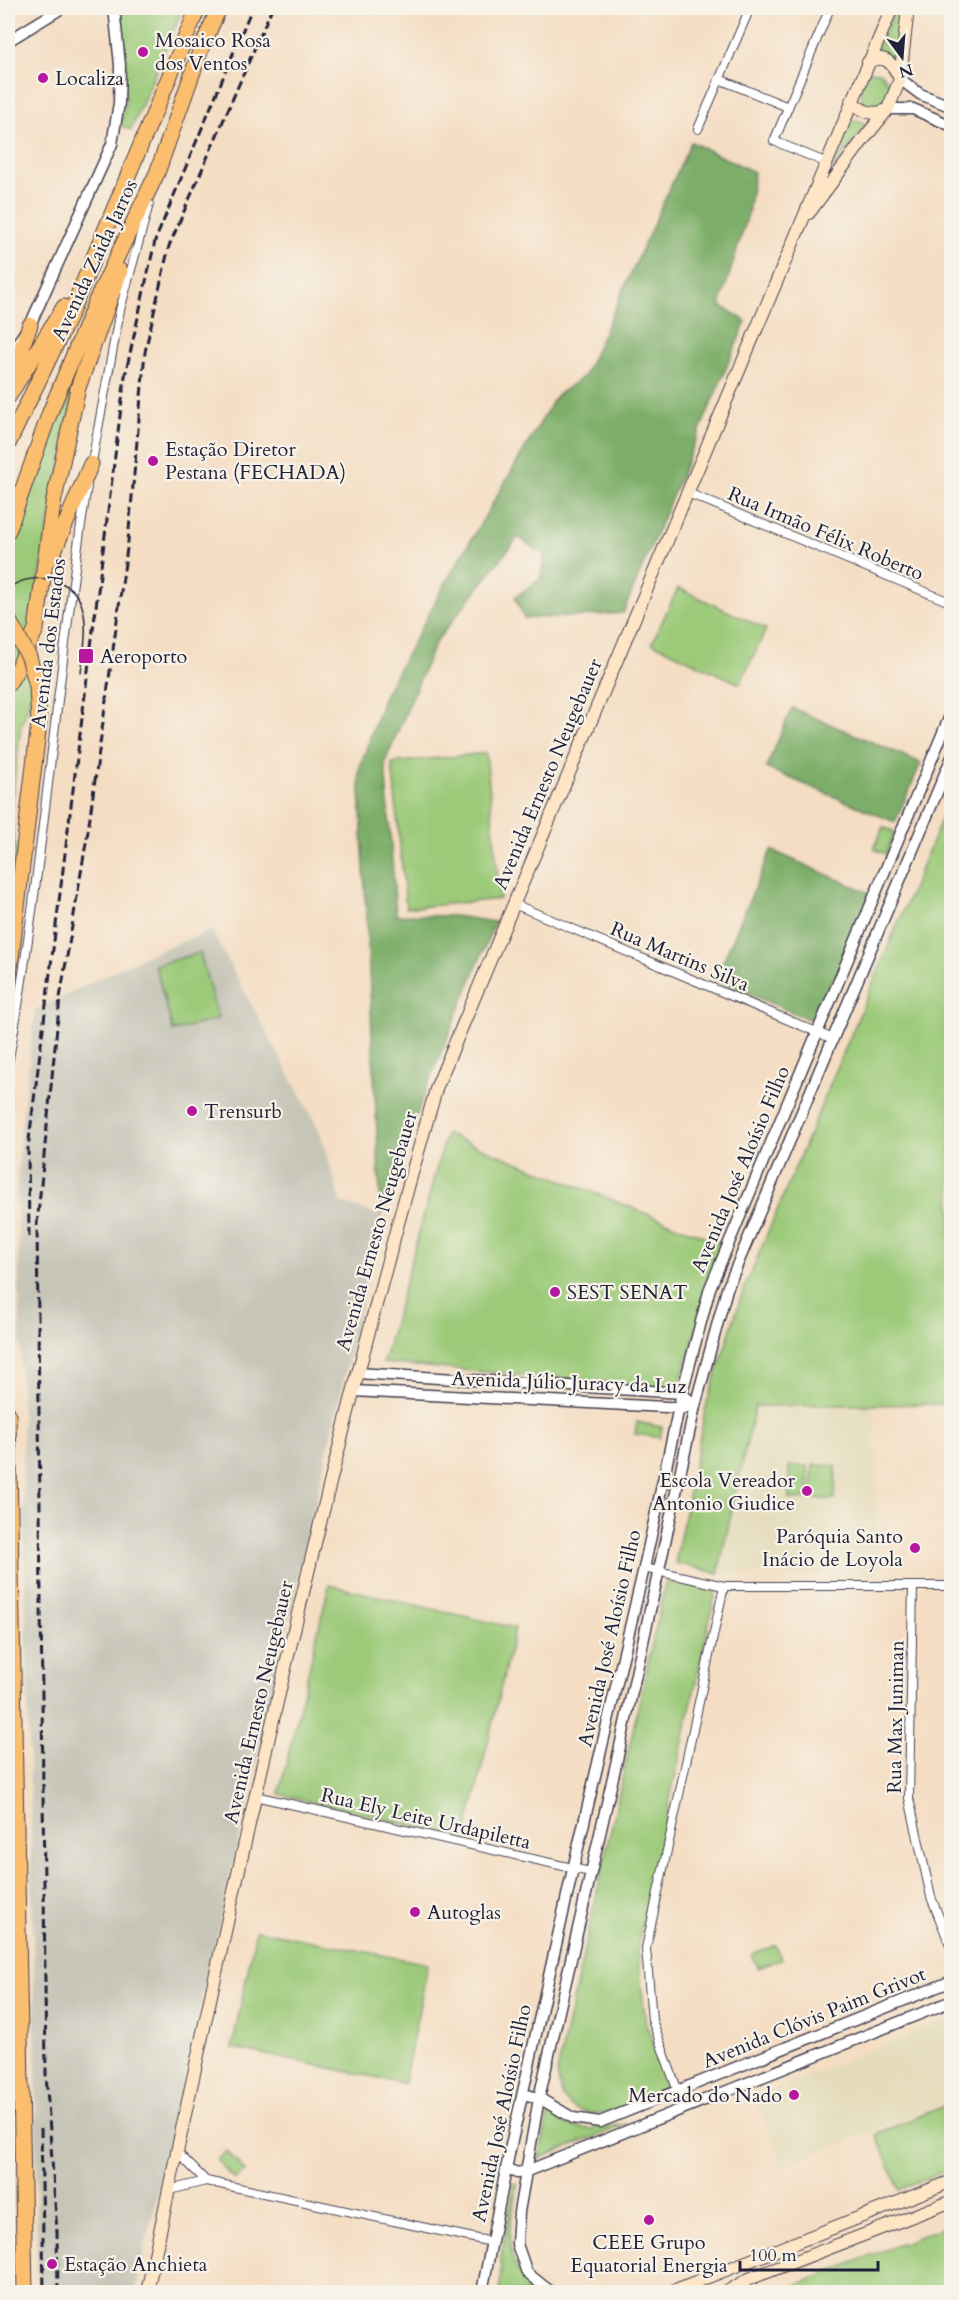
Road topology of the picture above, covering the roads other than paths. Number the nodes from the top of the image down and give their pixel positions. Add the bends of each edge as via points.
1 (62, 8) edge
2 (114, 8) edge
3 (198, 8) edge
4 (219, 8) edge
5 (750, 8) edge
6 (830, 8) edge
7 (892, 8) edge
8 (909, 8) edge
9 (8, 41) edge
10 (868, 62) junction
11 (719, 79) junction
12 (900, 79) junction
13 (851, 101) junction
14 (788, 106) junction
15 (951, 107) edge
16 (888, 110) junction
17 (951, 126) edge
18 (698, 129) dead end
19 (825, 162) junction
20 (157, 173) junction
21 (798, 229) junction
22 (87, 272) junction
23 (30, 325) junction
24 (8, 357) edge
25 (8, 386) edge
26 (8, 397) edge
27 (8, 444) edge
28 (91, 464) junction
29 (688, 493) junction
30 (8, 531) edge
31 (43, 577) junction
32 (951, 603) edge
33 (8, 619) edge
34 (8, 684) edge
35 (951, 711) edge
36 (951, 757) edge
37 (514, 904) junction
38 (8, 988) edge
39 (817, 1032) junction
40 (833, 1039) junction
41 (8, 1064) edge
42 (357, 1373) junction
43 (352, 1391) junction
44 (682, 1393) junction
45 (695, 1406) junction
46 (678, 1409) junction
47 (8, 1414) edge
48 (644, 1568) junction
49 (660, 1571) junction
50 (724, 1586) junction
51 (951, 1586) edge
52 (913, 1587) junction
53 (255, 1796) junction
54 (573, 1869) junction
55 (590, 1872) junction
56 (951, 1950) edge
57 (951, 1981) edge
58 (951, 2001) edge
59 (677, 2091) junction
60 (523, 2094) junction
61 (538, 2098) junction
62 (684, 2108) junction
63 (177, 2152) junction
64 (507, 2169) junction
65 (527, 2171) junction
66 (206, 2181) junction
67 (951, 2181) edge
68 (169, 2190) junction
69 (951, 2200) edge
70 (492, 2242) junction
71 (25, 2292) edge
72 (147, 2292) edge
73 (482, 2292) edge
74 (551, 2292) edge
75 (670, 2292) edge
76 (727, 2292) edge

1 - 9 street
2 - 23 street via 120,65 118,118 112,144
3 - 22 highway, Avenida Zaida Jarros
4 - 20 highway, Avenida Zaida Jarros
5 - 11 street
6 - 14 street
7 - 10 main road, Avenida Ernesto Neugebauer
8 - 12 main road, Avenida Ernesto Neugebauer
10 - 12 main road via 876,58 888,60
10 - 13 main road, Avenida Ernesto Neugebauer
11 - 14 street
11 - 18 street
12 - 15 street via 921,94
12 - 16 main road, Avenida Ernesto Neugebauer
13 - 16 main road via 871,114
13 - 19 main road, Avenida Ernesto Neugebauer
14 - 19 street via 774,141
16 - 17 street via 913,109
16 - 21 main road, Avenida Ernesto Neugebauer
19 - 21 main road, Avenida Ernesto Neugebauer
20 - 28 street, Avenida dos Estados via 120,310
20 - 30 highway, Avenida Zaida Jarros via 66,372
20 - 31 highway via 78,388 53,504
21 - 29 main road, Avenida Ernesto Neugebauer
22 - 26 highway
22 - 27 highway, Avenida Zaida Jarros
23 - 24 street
23 - 25 highway
28 - 31 highway
28 - 41 street, Avenida dos Estados via 73,572 33,902
29 - 32 street, Rua Irmão Félix Roberto
29 - 37 main road, Avenida Ernesto Neugebauer
31 - 34 highway via 36,629
33 - 38 highway, bridge via 29,657 37,686 39,723
35 - 39 street, Avenida José Aloísio Filho
36 - 40 street, Avenida José Aloísio Filho
37 - 39 street, Rua Martins Silva
37 - 42 main road, Avenida Ernesto Neugebauer via 437,1086
39 - 40 street, Rua Martins Silva
39 - 44 street, Avenida José Aloísio Filho via 710,1288
40 - 45 street, Avenida José Aloísio Filho via 727,1289
42 - 43 main road, Avenida Ernesto Neugebauer
42 - 44 street, Avenida Júlio Juracy da Luz
43 - 46 street, Avenida Júlio Juracy da Luz
43 - 53 main road, Avenida Ernesto Neugebauer
44 - 45 street, Avenida Júlio Juracy da Luz
44 - 46 street, Avenida José Aloísio Filho
45 - 46 street, Avenida Júlio Juracy da Luz
45 - 49 street, Avenida José Aloísio Filho
46 - 48 street, Avenida José Aloísio Filho
47 - 71 highway
48 - 49 street
48 - 54 street, Avenida José Aloísio Filho
49 - 50 street
49 - 55 street, Avenida José Aloísio Filho
50 - 52 street
50 - 59 street via 646,1948 652,2020
51 - 52 street
52 - 56 street, Rua Max Juniman via 909,1798 931,1897
53 - 54 street, Rua Ely Leite Urdapiletta
53 - 63 main road, Avenida Ernesto Neugebauer
54 - 55 street, Rua Ely Leite Urdapiletta
54 - 60 street, Avenida José Aloísio Filho
55 - 61 street, Avenida José Aloísio Filho
57 - 59 street, Avenida Clóvis Paim Grivot
58 - 62 street, Avenida Clóvis Paim Grivot
59 - 61 street, Avenida Clóvis Paim Grivot via 600,2122 573,2118
59 - 62 street
60 - 61 street, Avenida Clóvis Paim Grivot
60 - 64 street, Avenida José Aloísio Filho
61 - 65 street, Avenida José Aloísio Filho
62 - 65 street, Avenida Clóvis Paim Grivot
63 - 66 street
63 - 68 main road, Avenida Ernesto Neugebauer
64 - 65 street, Avenida Clóvis Paim Grivot via 516,2173
64 - 70 street, Avenida José Aloísio Filho
65 - 74 street, Avenida José Aloísio Filho via 517,2244 527,2273
66 - 68 street
66 - 70 street
67 - 75 main road
68 - 72 main road, Avenida Ernesto Neugebauer
69 - 76 main road via 749,2279
70 - 73 street, Avenida José Aloísio Filho

